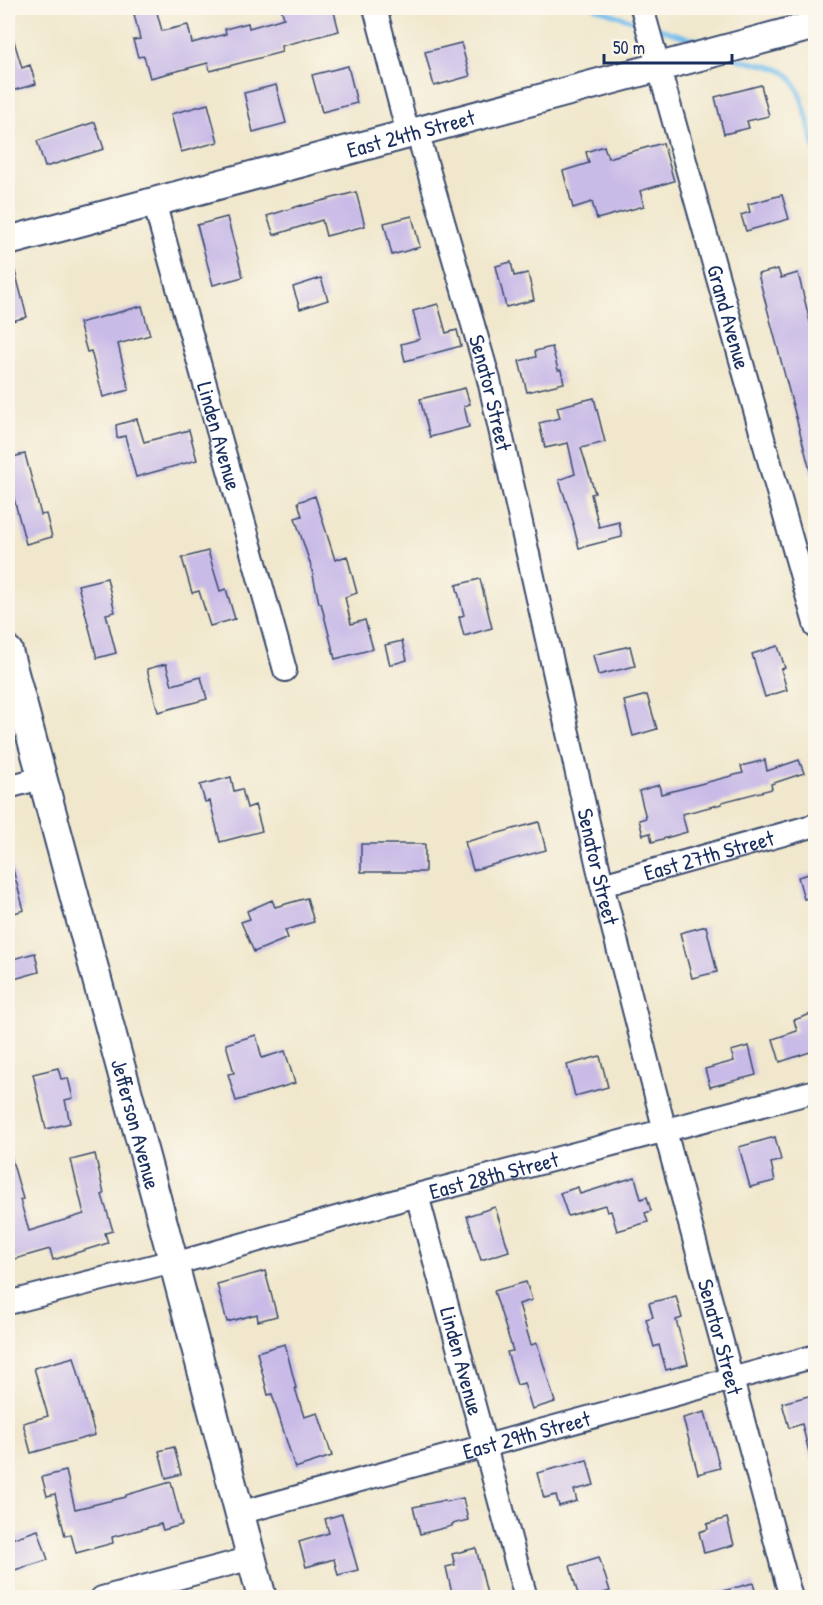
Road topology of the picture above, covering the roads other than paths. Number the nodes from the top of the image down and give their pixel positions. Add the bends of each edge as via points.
1 (375, 8) edge
2 (642, 8) edge
3 (816, 25) edge
4 (658, 67) junction
5 (412, 133) junction
6 (154, 202) junction
7 (8, 241) edge
8 (816, 627) edge
9 (8, 651) edge
10 (285, 670) dead end
11 (41, 778) junction
12 (8, 787) edge
13 (816, 825) edge
14 (602, 885) junction
15 (816, 1091) edge
16 (665, 1131) junction
17 (417, 1195) junction
18 (173, 1262) junction
19 (8, 1303) edge
20 (816, 1356) edge
21 (733, 1378) junction
22 (485, 1447) junction
23 (239, 1513) junction
24 (252, 1558) junction
25 (102, 1598) edge
26 (262, 1598) edge
27 (526, 1598) edge
28 (791, 1598) edge

1 - 5 street, Senator Street
2 - 4 street, Grand Avenue
3 - 4 main road, East 24th Street
4 - 5 main road, East 24th Street
4 - 8 street, Grand Avenue
5 - 6 main road, East 24th Street
5 - 14 street, Senator Street via 489,380
6 - 7 main road, East 24th Street
6 - 10 street, Linden Avenue
9 - 11 main road, Jefferson Avenue
11 - 12 street
11 - 18 main road, Jefferson Avenue
13 - 14 street, East 27th Street
14 - 16 street, Senator Street
15 - 16 street, East 28th Street
16 - 17 street, East 28th Street
16 - 21 street, Senator Street
17 - 18 street, East 28th Street
17 - 22 street, Linden Avenue
18 - 19 street, East 28th Street
18 - 23 main road, Jefferson Avenue
20 - 21 street, East 29th Street
21 - 22 street, East 29th Street
21 - 28 street, Senator Street
22 - 23 street, East 29th Street
22 - 27 street, Linden Avenue
23 - 24 main road, Jefferson Avenue
24 - 25 street
24 - 26 main road, Jefferson Avenue

